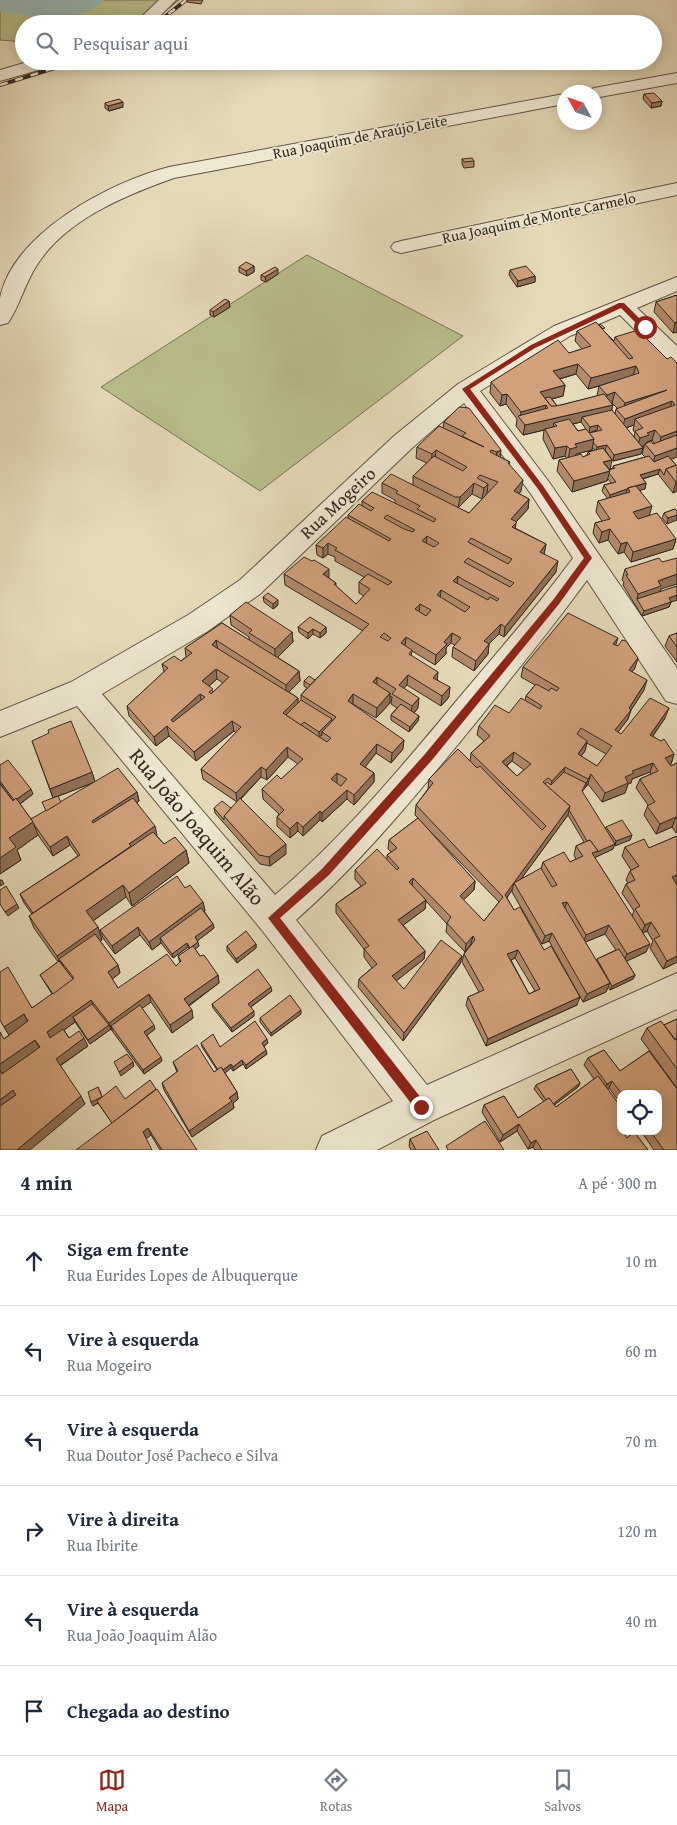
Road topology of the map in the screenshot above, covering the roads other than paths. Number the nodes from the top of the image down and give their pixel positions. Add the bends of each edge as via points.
1 (168, 0) edge
2 (152, 15) edge
3 (20, 70) edge
4 (0, 76) edge
5 (677, 78) edge
6 (602, 92) edge
7 (557, 100) edge
8 (677, 189) edge
9 (401, 247) dead end
10 (677, 283) edge
11 (622, 305) junction
12 (0, 318) edge
13 (677, 360) edge
14 (466, 389) junction
15 (588, 558) junction
16 (82, 690) junction
17 (677, 692) edge
18 (0, 724) edge
19 (273, 918) junction
20 (677, 991) edge
21 (421, 1107) junction
22 (336, 1150) edge

1 - 2 street
3 - 4 street
5 - 6 street
7 - 12 street, Rua Joaquim de Araújo Leite via 156,178 102,202 73,220 46,243 23,269
8 - 9 street, Rua Joaquim de Monte Carmelo
10 - 11 street, Rua Mogeiro
11 - 13 street
11 - 14 street, Rua Mogeiro via 533,347
14 - 15 street
14 - 16 street, Rua Mogeiro via 403,442 250,587 198,623
15 - 17 street
15 - 19 street via 556,602 428,757 326,872
16 - 18 street, Rua Mogeiro
16 - 19 street, Rua João Joaquim Alão
19 - 21 street, Rua João Joaquim Alão
20 - 21 street
21 - 22 street

